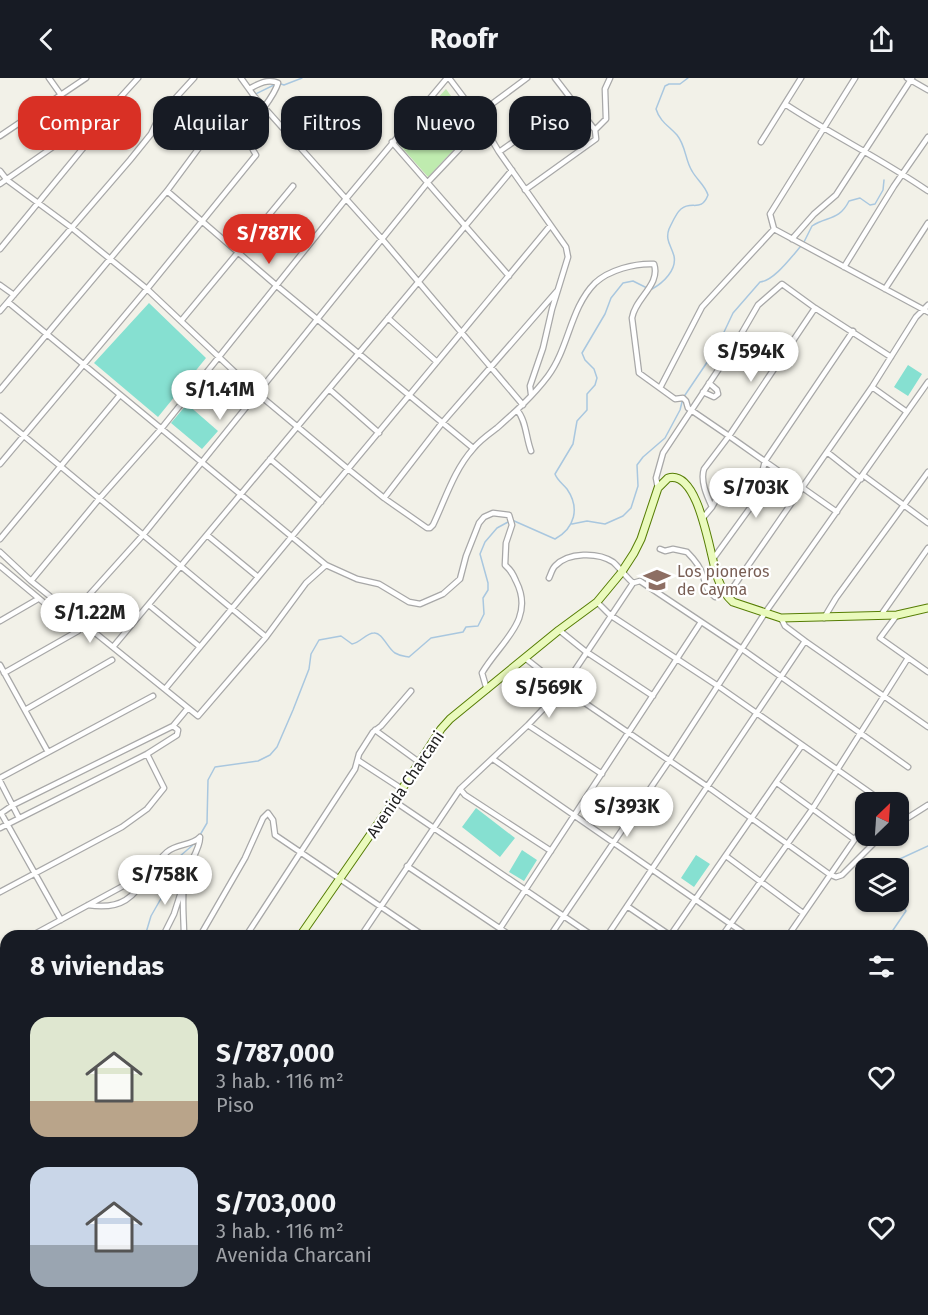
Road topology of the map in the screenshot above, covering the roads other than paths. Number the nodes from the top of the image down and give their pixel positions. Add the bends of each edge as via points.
1 (49, 78) edge
2 (86, 78) edge
3 (138, 78) edge
4 (194, 78) edge
5 (241, 78) edge
6 (448, 78) edge
7 (526, 78) edge
8 (555, 78) edge
9 (610, 78) edge
10 (801, 78) edge
11 (855, 78) edge
12 (910, 79) edge
13 (249, 89) junction
14 (928, 90) edge
15 (60, 95) junction
16 (122, 96) edge
17 (254, 96) edge
18 (462, 96) edge
19 (568, 96) edge
20 (497, 100) edge
21 (269, 101) edge
22 (785, 104) junction
23 (269, 114) edge
24 (591, 125) edge
25 (824, 129) junction
26 (595, 130) junction
27 (0, 136) edge
28 (928, 137) edge
29 (392, 142) junction
30 (760, 142) dead end
31 (509, 145) edge
32 (497, 149) edge
33 (82, 150) edge
34 (197, 150) edge
35 (252, 150) edge
36 (458, 150) edge
37 (499, 152) junction
38 (865, 152) junction
39 (512, 170) junction
40 (0, 171) edge
41 (903, 174) junction
42 (7, 180) junction
43 (428, 182) junction
44 (0, 186) edge
45 (293, 186) dead end
46 (525, 190) junction
47 (167, 191) junction
48 (928, 191) edge
49 (345, 200) junction
50 (38, 203) junction
51 (203, 220) junction
52 (928, 223) edge
53 (465, 226) junction
54 (550, 226) junction
55 (72, 228) junction
56 (774, 229) junction
57 (382, 239) junction
58 (792, 239) junction
59 (0, 249) edge
60 (238, 253) junction
61 (110, 259) junction
62 (844, 267) junction
63 (509, 276) junction
64 (418, 282) junction
65 (0, 285) edge
66 (277, 286) junction
67 (559, 288) junction
68 (147, 289) junction
69 (885, 289) junction
70 (14, 295) junction
71 (8, 302) junction
72 (815, 308) junction
73 (927, 309) edge
74 (0, 311) edge
75 (388, 318) junction
76 (317, 319) junction
77 (181, 321) junction
78 (852, 331) junction
79 (462, 333) junction
80 (46, 334) junction
81 (358, 354) junction
82 (218, 357) junction
83 (891, 357) junction
84 (437, 362) junction
85 (83, 364) junction
86 (490, 367) junction
87 (928, 382) edge
88 (709, 383) junction
89 (872, 387) junction
90 (660, 388) junction
91 (328, 389) junction
92 (0, 390) edge
93 (703, 392) junction
94 (257, 393) junction
95 (531, 394) junction
96 (120, 395) junction
97 (409, 396) junction
98 (523, 405) junction
99 (517, 410) junction
100 (690, 410) junction
101 (907, 412) junction
102 (0, 416) edge
103 (442, 423) junction
104 (298, 426) junction
105 (161, 429) junction
106 (379, 433) junction
107 (729, 436) junction
108 (24, 437) junction
109 (473, 448) junction
110 (531, 451) dead end
111 (827, 452) junction
112 (270, 459) junction
113 (765, 461) junction
114 (201, 462) junction
115 (0, 464) edge
116 (61, 467) junction
117 (348, 469) junction
118 (928, 472) edge
119 (862, 477) junction
120 (734, 481) dead end
121 (658, 488) junction
122 (802, 488) junction
123 (241, 495) junction
124 (384, 498) junction
125 (99, 499) junction
126 (321, 502) junction
127 (904, 506) junction
128 (712, 507) junction
129 (837, 512) junction
130 (702, 519) junction
131 (928, 523) edge
132 (143, 535) junction
133 (207, 535) junction
134 (292, 537) junction
135 (0, 539) edge
136 (928, 548) edge
137 (660, 549) dead end
138 (0, 552) edge
139 (713, 559) junction
140 (326, 565) junction
141 (0, 566) edge
142 (181, 566) junction
143 (621, 573) junction
144 (702, 574) junction
145 (717, 574) junction
146 (258, 578) junction
147 (549, 578) dead end
148 (31, 581) junction
149 (633, 582) junction
150 (726, 594) junction
151 (38, 599) junction
152 (597, 602) junction
153 (148, 605) junction
154 (928, 608) edge
155 (232, 609) junction
156 (72, 614) junction
157 (765, 614) junction
158 (610, 615) junction
159 (897, 615) junction
160 (881, 616) junction
161 (781, 618) junction
162 (824, 618) junction
163 (0, 621) edge
164 (701, 622) junction
165 (559, 630) junction
166 (266, 637) junction
167 (805, 641) junction
168 (200, 647) junction
169 (113, 648) junction
170 (742, 649) junction
171 (585, 651) junction
172 (525, 658) junction
173 (908, 658) junction
174 (677, 659) junction
175 (112, 660) dead end
176 (0, 665) edge
177 (928, 672) edge
178 (4, 673) junction
179 (781, 677) junction
180 (718, 686) junction
181 (563, 688) junction
182 (165, 689) junction
183 (487, 690) junction
184 (411, 691) dead end
185 (153, 696) dead end
186 (653, 696) junction
187 (885, 698) junction
188 (188, 708) junction
189 (25, 710) junction
190 (757, 713) junction
191 (528, 725) junction
192 (173, 726) junction
193 (928, 727) edge
194 (375, 730) junction
195 (629, 733) junction
196 (861, 733) junction
197 (802, 745) junction
198 (48, 752) junction
199 (147, 754) junction
200 (493, 759) junction
201 (669, 761) junction
202 (359, 762) junction
203 (419, 762) junction
204 (908, 767) dead end
205 (838, 770) junction
206 (602, 774) junction
207 (0, 780) edge
208 (777, 783) junction
209 (708, 788) junction
210 (402, 789) junction
211 (460, 789) junction
212 (869, 792) edge
213 (394, 801) junction
214 (13, 805) junction
215 (928, 805) edge
216 (813, 808) junction
217 (0, 814) edge
218 (575, 816) junction
219 (909, 817) edge
220 (19, 818) junction
221 (752, 820) junction
222 (7, 824) junction
223 (0, 828) edge
224 (433, 828) junction
225 (854, 839) joint
226 (614, 842) junction
227 (787, 844) junction
228 (871, 846) edge
229 (301, 851) junction
230 (550, 851) junction
231 (726, 856) junction
232 (406, 866) junction
233 (652, 869) junction
234 (34, 873) junction
235 (829, 874) junction
236 (341, 878) junction
237 (760, 881) junction
238 (184, 884) junction
239 (124, 885) dead end
240 (525, 890) junction
241 (0, 892) edge
242 (696, 898) junction
243 (88, 905) junction
244 (627, 906) junction
245 (382, 907) junction
246 (803, 913) junction
247 (563, 916) junction
248 (62, 920) junction
249 (730, 924) junction
250 (500, 928) junction
251 (43, 930) edge
252 (166, 930) edge
253 (184, 930) edge
254 (203, 930) edge
255 (250, 930) edge
256 (304, 930) edge
257 (365, 930) edge
258 (415, 930) edge
259 (503, 930) edge
260 (554, 930) edge
261 (584, 930) edge
262 (611, 930) edge
263 (661, 930) edge
264 (674, 930) edge
265 (726, 930) edge
266 (739, 930) edge
267 (792, 930) edge

1 - 15 street
2 - 15 street
3 - 16 street
4 - 55 street via 160,115 151,134
5 - 13 street
6 - 18 street
6 - 29 street
7 - 20 street
8 - 19 street
9 - 26 street via 605,88 606,119
10 - 22 street
11 - 25 street
12 - 14 street
12 - 38 street
13 - 17 street
13 - 21 street via 273,80 278,83
15 - 27 street
15 - 42 street via 82,126
22 - 25 street
22 - 30 street
23 - 49 street
24 - 26 street
25 - 38 street
25 - 56 street via 770,214
26 - 46 street via 596,139
28 - 41 street
29 - 43 street
29 - 49 street
31 - 37 street
32 - 37 street
33 - 50 street
34 - 47 street
35 - 51 street via 256,155
36 - 43 street
37 - 39 street
38 - 41 street
38 - 58 street via 836,195
39 - 46 street
39 - 53 street
40 - 42 street
41 - 48 street
41 - 62 street
42 - 44 street
42 - 50 street
43 - 53 street
43 - 57 street
45 - 60 street
46 - 54 street
47 - 51 street
47 - 61 street
49 - 57 street
49 - 66 street
50 - 55 street
50 - 59 street
51 - 60 street
51 - 68 street
52 - 69 street
53 - 63 street
53 - 64 street
54 - 63 street
54 - 67 street via 566,247 568,257
55 - 61 street
55 - 70 street
56 - 58 street
56 - 90 street via 702,307
57 - 64 street
57 - 76 street
58 - 62 street
60 - 66 street
60 - 77 street
61 - 68 street
61 - 80 street
62 - 69 street
63 - 79 street
64 - 75 street
64 - 79 street
65 - 70 street
66 - 76 street
66 - 82 street
67 - 86 street
67 - 95 street via 530,386
68 - 77 street
68 - 85 street
69 - 73 street
70 - 71 street
71 - 74 street
71 - 80 street
72 - 78 street
72 - 88 street via 782,284 758,305
72 - 107 street
73 - 83 street via 916,316
75 - 81 street
75 - 84 street
76 - 81 street
76 - 94 street
77 - 82 street
78 - 83 street
78 - 113 street
79 - 84 street
79 - 86 street
80 - 85 street
80 - 92 street
81 - 91 street
81 - 97 street
82 - 94 street
82 - 105 street
83 - 89 street
84 - 97 street
85 - 96 street
85 - 108 street
86 - 98 street
86 - 103 street
87 - 101 street
88 - 93 street
88 - 93 street via 718,394 714,397
89 - 101 street
89 - 111 street
90 - 95 street via 639,373 632,318 633,310 655,278 654,264 645,263 606,276 586,292 556,363
90 - 100 street via 675,399 686,400
91 - 104 street
91 - 106 street
93 - 100 street
94 - 104 street
94 - 114 street
95 - 98 street
96 - 105 street
96 - 116 street
97 - 103 street
97 - 106 street
98 - 99 street
99 - 109 street
99 - 110 street
100 - 107 street
100 - 121 street via 663,453 656,478
101 - 119 street
102 - 108 street
103 - 109 street
103 - 124 street
104 - 112 street
104 - 117 street
105 - 114 street
105 - 125 street
106 - 117 street
107 - 113 street
107 - 128 street via 703,472
108 - 115 street
108 - 116 street
109 - 124 street via 431,528
111 - 119 street
111 - 122 street
112 - 123 street
112 - 126 street
113 - 122 street
113 - 139 street via 750,508
114 - 123 street
114 - 132 street
116 - 125 street
116 - 135 street
117 - 124 street
117 - 126 street
118 - 127 street
119 - 127 street
119 - 129 street
120 - 128 street via 726,482
121 - 130 main road via 668,478 683,480 694,493
121 - 143 main road, Avenida Charcani via 641,539
122 - 129 street
122 - 150 street
123 - 133 street
123 - 134 street
125 - 132 street
125 - 148 street
126 - 134 street
127 - 131 street
127 - 162 street
128 - 130 street
129 - 157 street
130 - 139 main road
132 - 142 street
132 - 156 street
133 - 142 street
133 - 146 street
134 - 140 street
134 - 146 street
136 - 160 street
137 - 144 street via 687,552
138 - 148 street
139 - 145 main road
140 - 166 street via 306,583
140 - 183 street via 420,604 443,594 460,579 484,517 493,513 509,515 512,525 505,565 519,587 522,612 482,673
141 - 151 street
142 - 153 street
142 - 155 street
143 - 147 street via 614,563 593,553 564,559 554,566
143 - 149 street
143 - 152 main road, Avenida Charcani
144 - 145 street
144 - 150 street via 711,594
145 - 150 main road
146 - 155 street
148 - 156 street
149 - 158 street
149 - 164 street via 640,581
150 - 157 main road via 741,606
151 - 163 street
151 - 178 street via 78,631
152 - 158 street
152 - 165 main road, Avenida Charcani
153 - 168 street
153 - 169 street
154 - 159 main road
155 - 166 street
155 - 168 street
156 - 169 street
157 - 161 main road
157 - 170 street
158 - 171 street
158 - 174 street
159 - 160 main road
159 - 173 street via 880,638
160 - 162 main road
161 - 162 main road
161 - 167 street via 785,626
164 - 170 street
164 - 174 street
165 - 171 street
165 - 172 main road, Avenida Charcani
166 - 188 street via 198,716
167 - 179 street
167 - 187 street
168 - 182 street
169 - 182 street
170 - 179 street
170 - 180 street
171 - 181 street
171 - 186 street
172 - 181 street
172 - 183 main road, Avenida Charcani
173 - 177 street
173 - 187 street
174 - 180 street
174 - 186 street
175 - 189 street
176 - 178 street
178 - 189 street
179 - 190 street
179 - 196 street
180 - 190 street
180 - 201 street
181 - 191 street
181 - 195 street
182 - 188 street
183 - 203 main road, Avenida Charcani via 445,724
184 - 194 street
185 - 198 street
186 - 195 street
187 - 193 street
187 - 196 street
188 - 192 street
189 - 198 street
190 - 197 street
190 - 209 street
191 - 200 street
191 - 206 street
192 - 199 street via 177,735
192 - 214 street
194 - 202 street via 359,754
194 - 203 street
195 - 201 street
195 - 206 street
196 - 204 street
196 - 205 street
197 - 205 street
197 - 208 street
198 - 207 street
199 - 220 street
199 - 234 street via 164,788 147,809 122,827
200 - 211 street
200 - 218 street
201 - 209 street
201 - 226 street
202 - 210 street
202 - 229 street
203 - 210 main road, Avenida Charcani
205 - 212 street
205 - 216 street
206 - 218 street
207 - 214 street
208 - 216 street
208 - 221 street
209 - 221 street
209 - 233 street
210 - 213 main road, Avenida Charcani
211 - 224 street
211 - 230 street
213 - 224 street
213 - 236 main road, Avenida Charcani
214 - 217 street
214 - 220 street
215 - 219 street
216 - 225 street
216 - 227 street
217 - 222 street
218 - 226 street
218 - 230 street
220 - 222 street
221 - 227 street
221 - 231 street
222 - 223 street
222 - 234 street
224 - 232 street
224 - 240 street
225 - 235 street
226 - 233 street
226 - 247 street
227 - 235 street
227 - 237 street
228 - 235 street via 842,875
229 - 236 street
229 - 254 street via 275,835 268,813
229 - 255 street
230 - 240 street
231 - 237 street
231 - 242 street
232 - 245 street
232 - 250 street
233 - 242 street
233 - 244 street
234 - 241 street
234 - 248 street
235 - 246 street
236 - 245 street
236 - 256 main road, Avenida Charcani
237 - 246 street
237 - 249 street
238 - 243 street via 200,837 167,852 131,896 104,907
238 - 252 street
238 - 253 street
239 - 243 street
240 - 247 street
240 - 250 street
242 - 249 street
242 - 264 street
243 - 248 street
244 - 262 street
244 - 263 street
245 - 257 street
245 - 258 street
246 - 267 street
247 - 260 street
247 - 261 street
248 - 251 street
249 - 265 street
249 - 266 street
250 - 259 street

